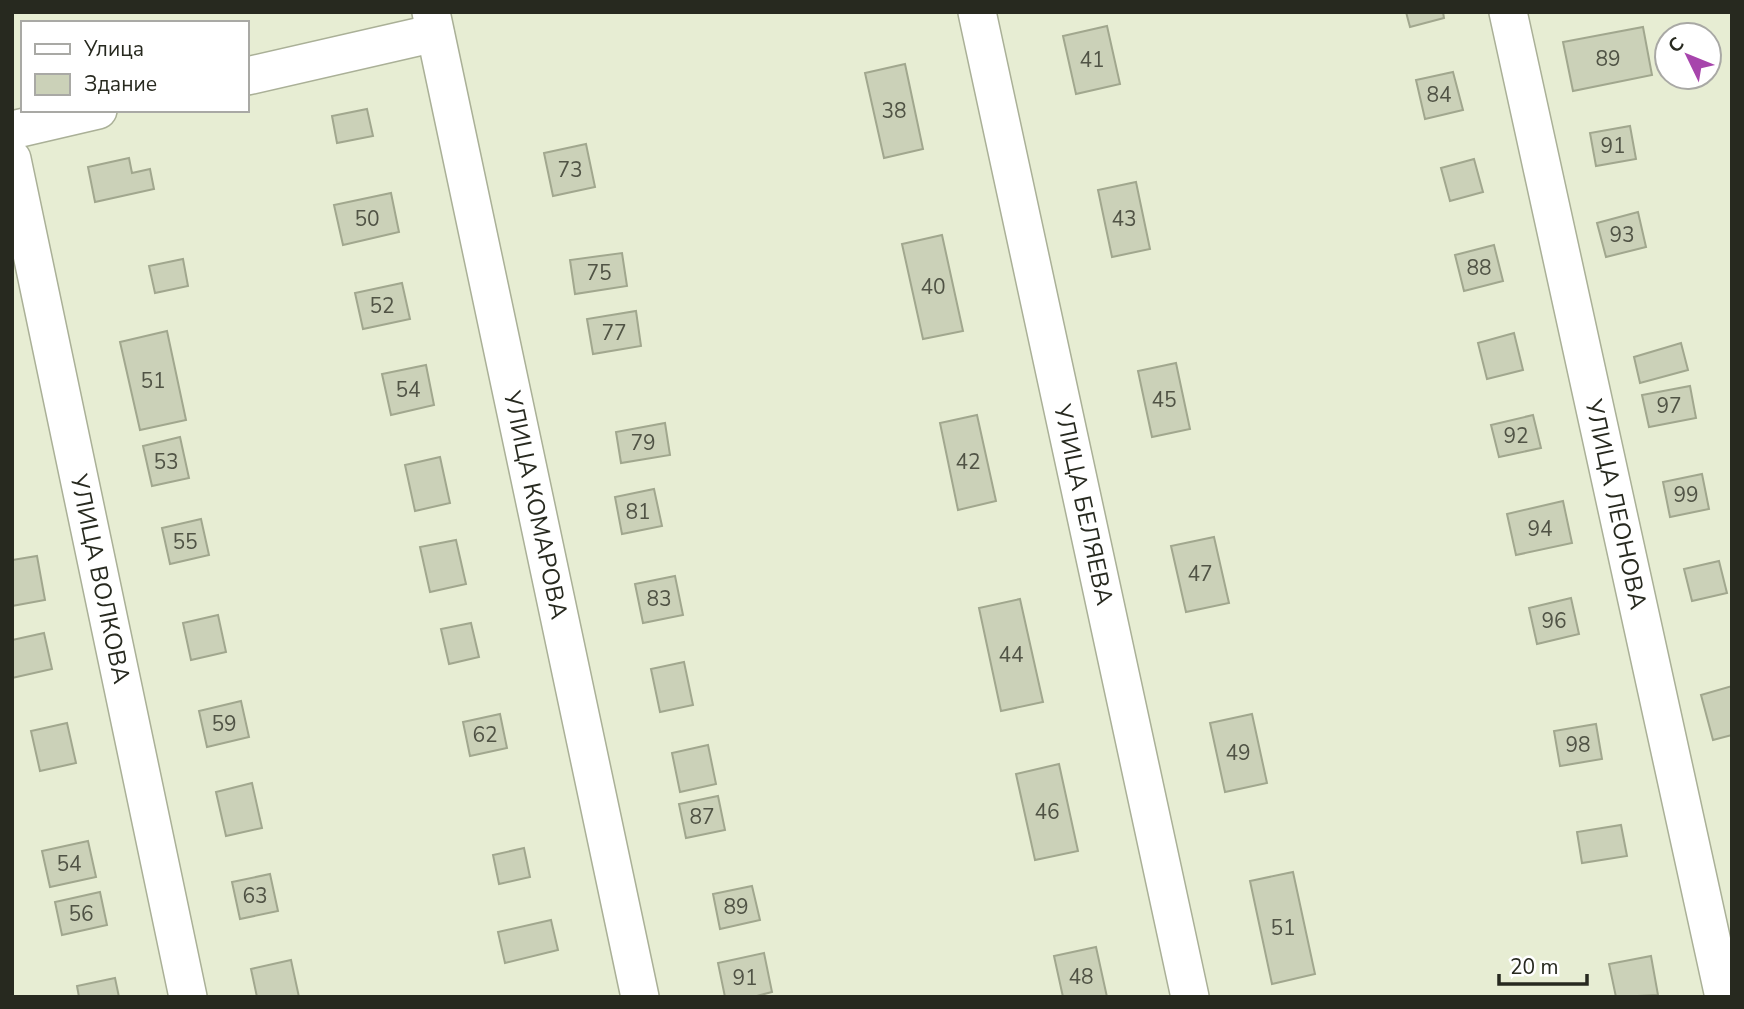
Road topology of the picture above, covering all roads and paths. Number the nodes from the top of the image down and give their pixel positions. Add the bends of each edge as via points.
1 (977, 12) edge
2 (1508, 12) edge
3 (433, 22) edge
4 (248, 76) edge
5 (89, 112) edge
6 (12, 130) edge
7 (12, 159) edge
8 (188, 997) edge
9 (640, 997) edge
10 (1190, 997) edge
11 (1724, 997) edge

1 - 10 street, УЛИЦА БЕЛЯЕВА
2 - 11 street, УЛИЦА ЛЕОНОВА
3 - 4 street
3 - 9 street, УЛИЦА КОМАРОВА
5 - 6 street
7 - 8 street, УЛИЦА ВОЛКОВА

